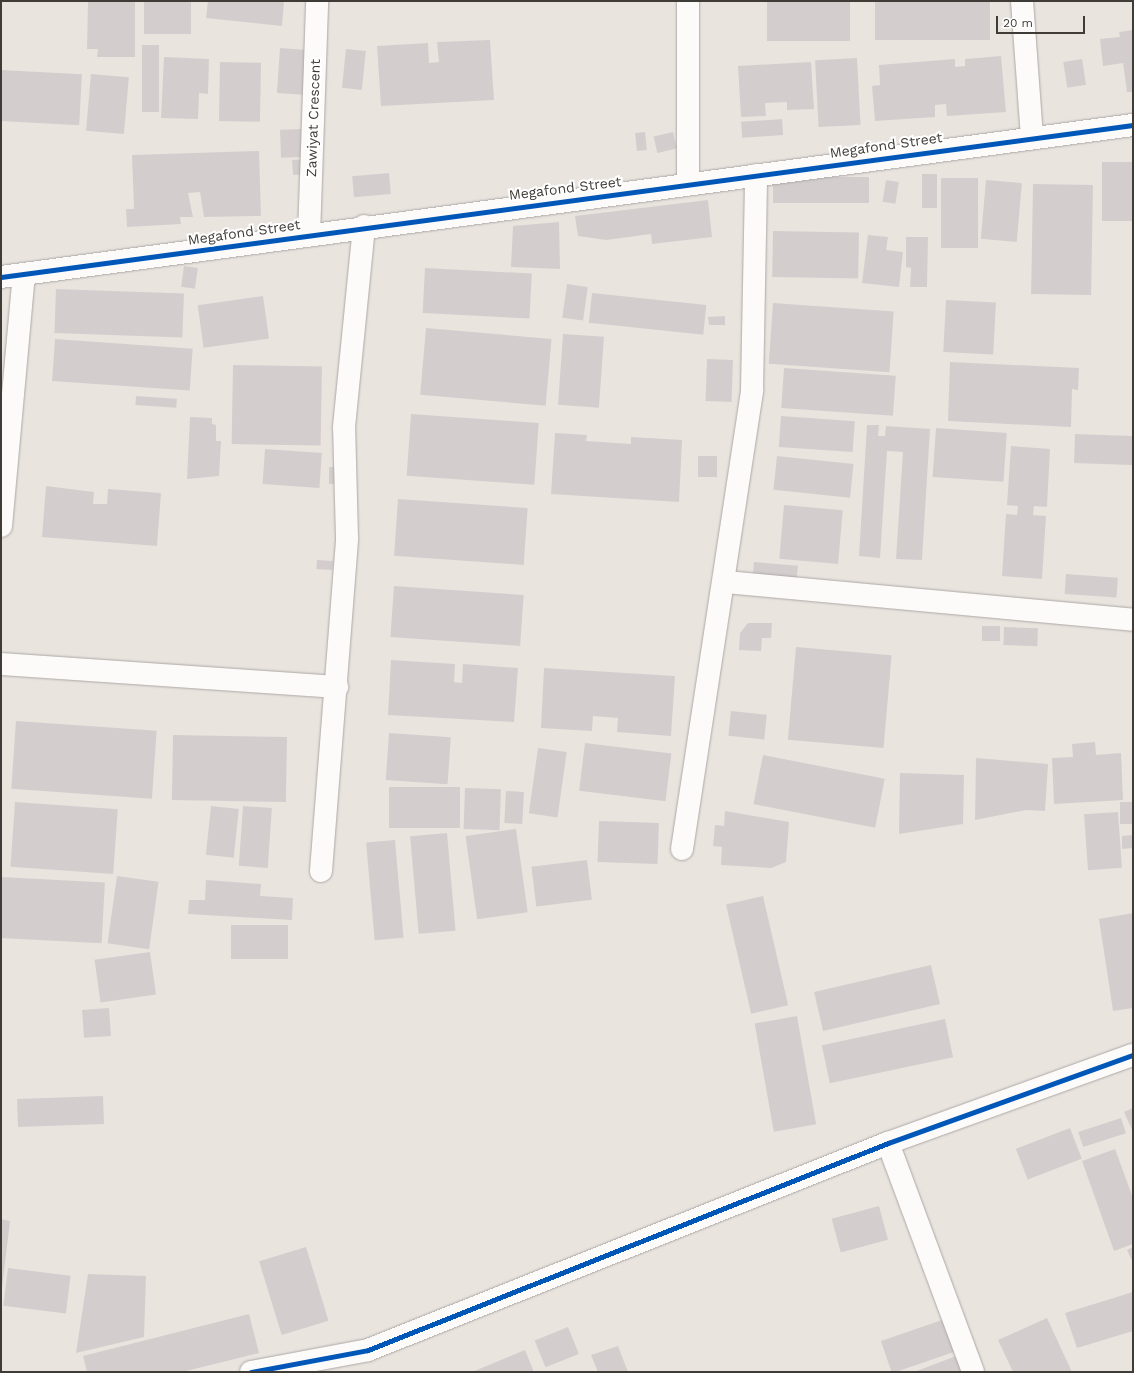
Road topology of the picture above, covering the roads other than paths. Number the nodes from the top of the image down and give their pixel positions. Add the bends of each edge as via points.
1 (318, 1) edge
2 (688, 1) edge
3 (1022, 1) edge
4 (1133, 125) edge
5 (1032, 137) junction
6 (756, 175) junction
7 (688, 184) junction
8 (364, 226) junction
9 (309, 235) junction
10 (24, 274) junction
11 (1, 277) edge
12 (1, 526) edge
13 (726, 582) junction
14 (1133, 620) edge
15 (1, 664) edge
16 (337, 687) junction
17 (682, 849) dead end
18 (321, 871) dead end
19 (1133, 1055) edge
20 (888, 1143) junction
21 (251, 1372) edge
22 (973, 1372) edge

1 - 9 street, Zawiyat Crescent
2 - 7 street
3 - 5 street
4 - 5 street, Megafond Street
5 - 6 street, Megafond Street
6 - 7 street, Megafond Street
6 - 13 street via 752,390
7 - 8 street, Megafond Street
8 - 9 street, Megafond Street
8 - 16 street via 344,427 346,538
9 - 10 street, Megafond Street
10 - 11 street, Megafond Street
10 - 12 street
13 - 14 street
13 - 17 street
15 - 16 street
16 - 18 street
19 - 20 street
20 - 21 street via 368,1350
20 - 22 street

